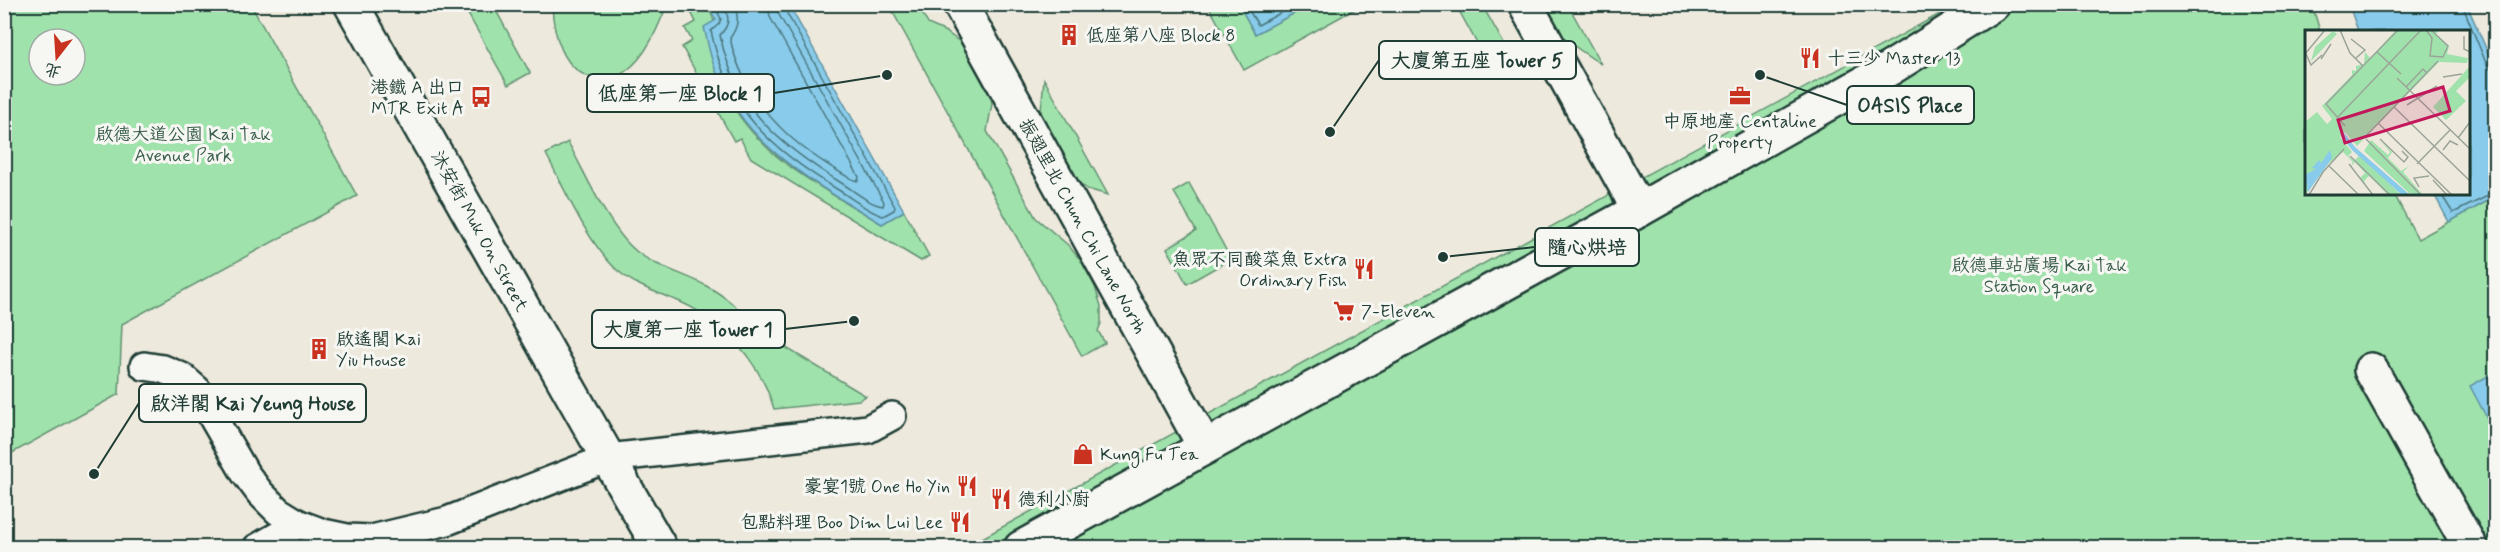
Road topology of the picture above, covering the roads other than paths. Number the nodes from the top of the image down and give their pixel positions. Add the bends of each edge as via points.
1 (351, 4) edge
2 (960, 4) edge
3 (1526, 4) edge
4 (1993, 4) edge
5 (1639, 210) junction
6 (144, 366) dead end
7 (2371, 370) dead end
8 (892, 416) dead end
9 (1205, 447) junction
10 (608, 458) junction
11 (299, 524) junction
12 (257, 548) edge
13 (660, 548) edge
14 (1021, 548) edge
15 (2472, 548) edge

1 - 10 street, 沐安街 Muk On Street
2 - 9 street, 振翅里北 Chun Chi Lane North
3 - 5 street
4 - 5 street via 1889,69
5 - 9 street
6 - 11 lane via 163,369 196,390 260,494
7 - 15 street
8 - 10 lane via 868,429
9 - 14 street
10 - 11 lane via 470,513 397,534 347,538
10 - 13 street, 沐安街 Muk On Street
11 - 12 lane

